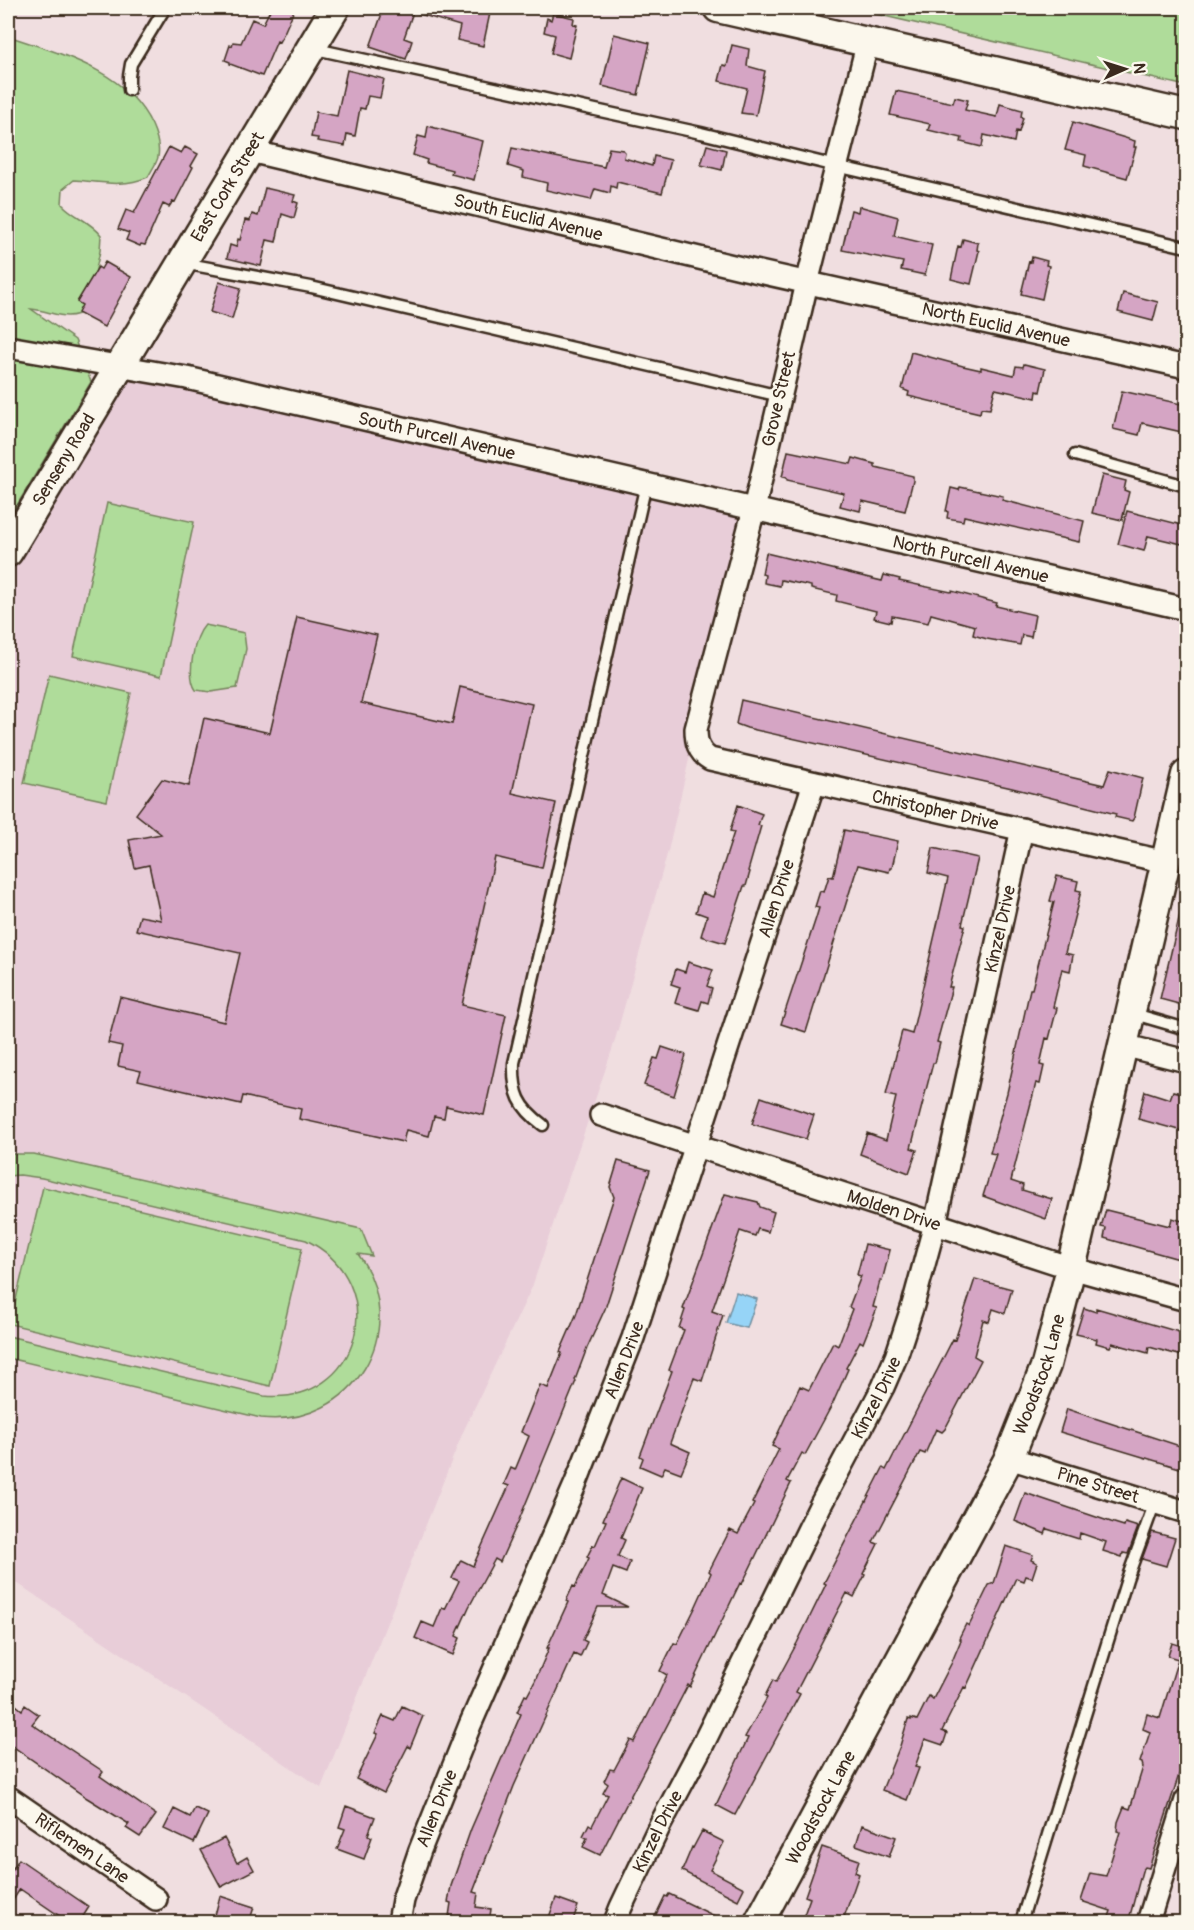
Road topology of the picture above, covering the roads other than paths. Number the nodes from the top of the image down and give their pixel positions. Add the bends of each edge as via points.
1 (165, 8) edge
2 (335, 8) edge
3 (718, 8) edge
4 (868, 41) junction
5 (311, 48) junction
6 (129, 90) dead end
7 (1186, 115) edge
8 (250, 150) junction
9 (836, 166) junction
10 (1186, 247) edge
11 (182, 263) junction
12 (807, 283) junction
13 (8, 347) edge
14 (120, 367) junction
15 (1186, 367) edge
16 (780, 396) junction
17 (1075, 455) dead end
18 (646, 484) junction
19 (1186, 486) edge
20 (754, 509) junction
21 (8, 552) edge
22 (1186, 609) edge
23 (705, 756) joint
24 (1186, 775) edge
25 (814, 783) junction
26 (1023, 829) junction
27 (1166, 862) junction
28 (1131, 1013) junction
29 (1186, 1029) edge
30 (1123, 1045) junction
31 (1186, 1061) edge
32 (602, 1115) dead end
33 (543, 1125) dead end
34 (696, 1146) junction
35 (935, 1224) junction
36 (1071, 1268) junction
37 (1186, 1300) edge
38 (1009, 1458) junction
39 (1155, 1502) junction
40 (1186, 1512) edge
41 (8, 1797) edge
42 (1186, 1800) edge
43 (156, 1899) dead end
44 (399, 1923) edge
45 (615, 1923) edge
46 (759, 1923) edge
47 (1021, 1923) edge
48 (1148, 1923) edge

1 - 6 lane via 131,64
2 - 5 street, East Cork Street
3 - 4 street
4 - 7 street
4 - 9 street, Grove Street
5 - 8 street, East Cork Street
5 - 9 lane
8 - 11 street, East Cork Street
8 - 12 street, South Euclid Avenue
9 - 10 lane
9 - 12 street, Grove Street
11 - 14 street, East Cork Street
11 - 16 lane via 310,287
12 - 15 street, North Euclid Avenue
12 - 16 street, Grove Street
13 - 14 street, South Purcell Avenue
14 - 18 street, South Purcell Avenue via 187,378
14 - 21 street, Senseny Road
16 - 20 street, Grove Street
17 - 19 lane
18 - 20 street, South Purcell Avenue
18 - 33 lane via 514,1064 513,1079 519,1099 529,1115
20 - 22 street, North Purcell Avenue
20 - 23 street, Grove Street via 696,729 696,741
23 - 25 street, Christopher Drive
24 - 27 street, Woodstock Lane
25 - 26 street, Christopher Drive
25 - 34 street, Allen Drive
26 - 27 street, Christopher Drive
26 - 35 street, Kinzel Drive
27 - 28 street, Woodstock Lane
28 - 29 lane
28 - 30 street, Woodstock Lane
30 - 31 street
30 - 36 street, Woodstock Lane
32 - 34 street, Molden Drive
34 - 35 street, Molden Drive
34 - 44 street, Allen Drive via 633,1338 420,1850
35 - 36 street, Molden Drive
35 - 45 street, Kinzel Drive via 913,1305 883,1387 660,1825
36 - 37 street, Molden Drive
36 - 38 street, Woodstock Lane via 1046,1365
38 - 39 street, Pine Street
38 - 46 street, Woodstock Lane
39 - 40 street, Pine Street
39 - 47 lane via 1127,1579
41 - 43 street, Riflemen Lane
42 - 48 street

